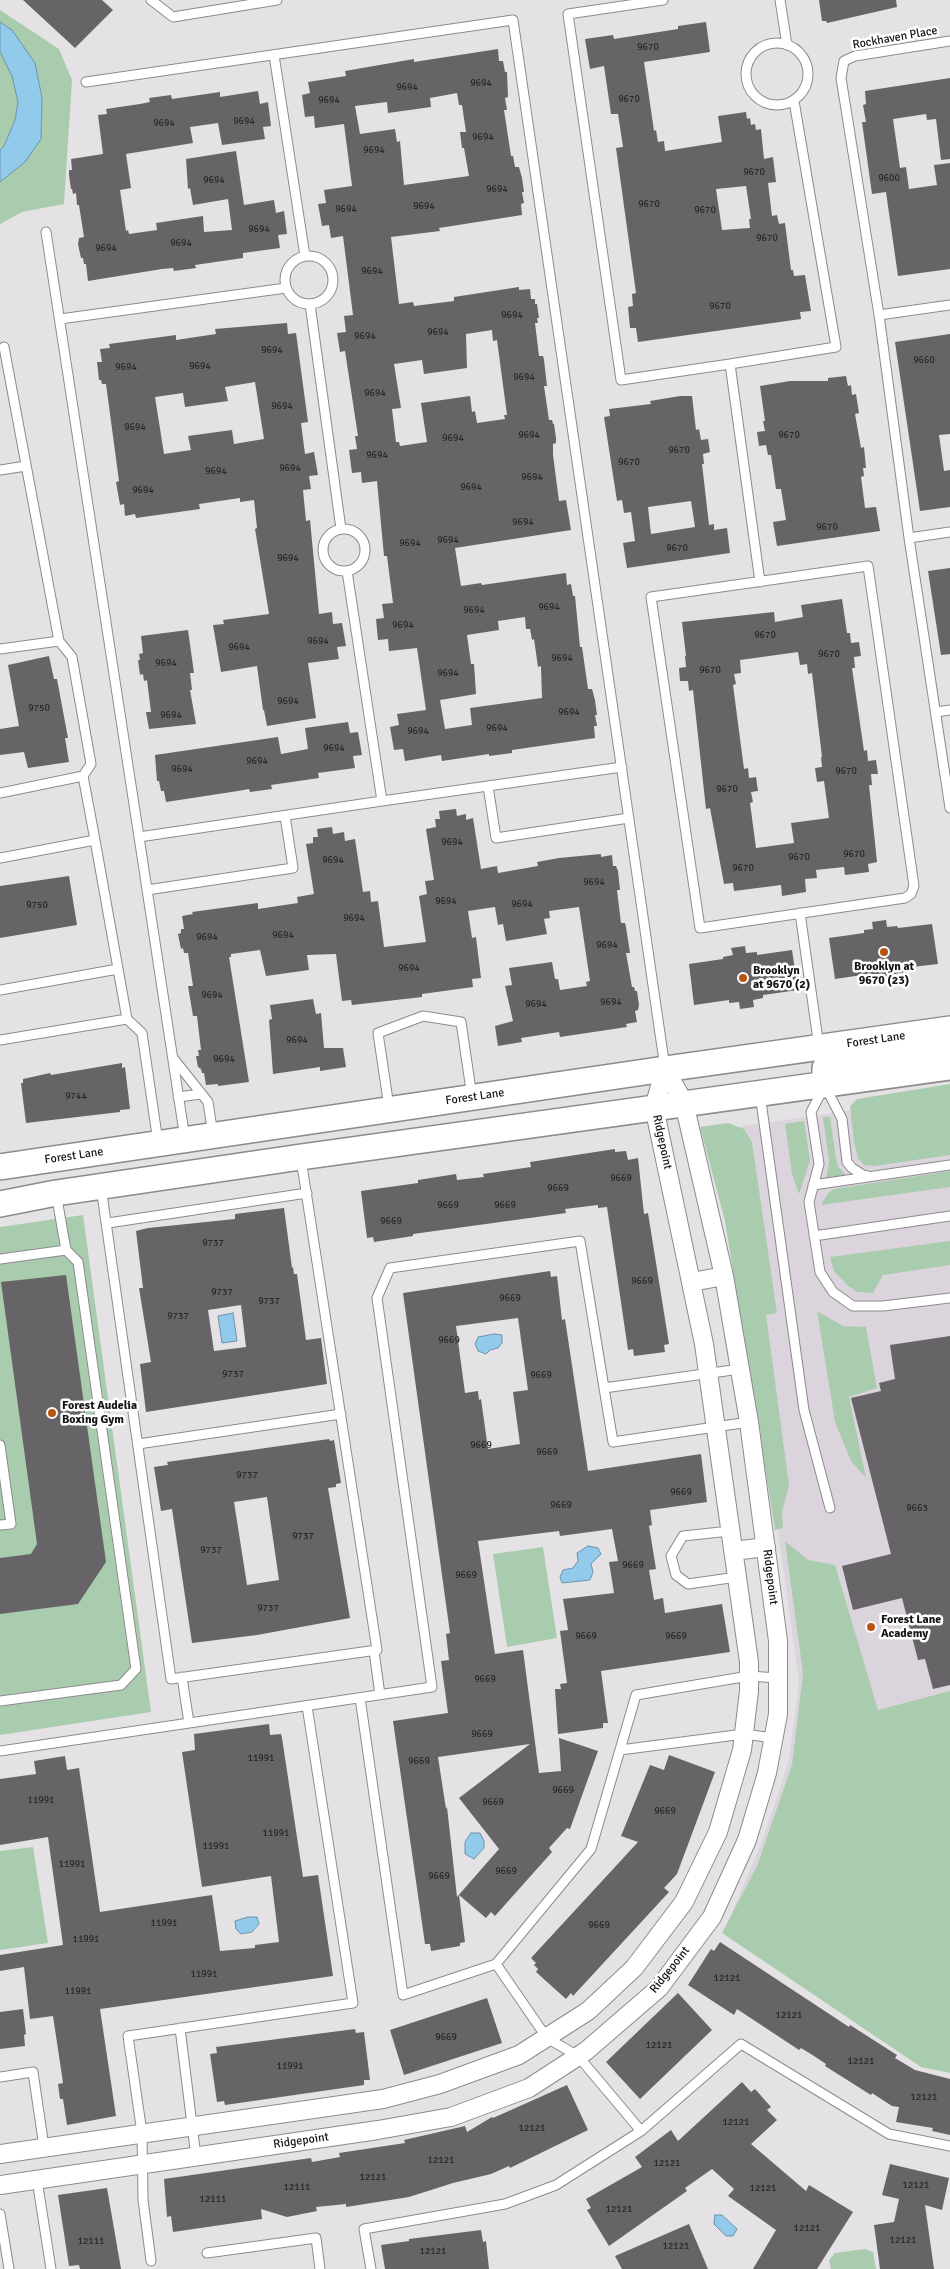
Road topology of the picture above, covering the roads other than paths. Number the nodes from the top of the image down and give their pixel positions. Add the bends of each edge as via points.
1 (151, 0) edge
2 (277, 0) edge
3 (663, 0) edge
4 (780, 0) edge
5 (950, 41) edge
6 (787, 44) junction
7 (274, 55) junction
8 (86, 82) dead end
9 (794, 101) junction
10 (46, 232) dead end
11 (305, 256) junction
12 (286, 288) junction
13 (310, 304) junction
14 (950, 305) edge
15 (879, 316) junction
16 (60, 319) junction
17 (0, 352) edge
18 (730, 364) junction
19 (26, 466) junction
20 (0, 470) edge
21 (341, 529) junction
22 (950, 532) edge
23 (909, 538) junction
24 (347, 571) junction
25 (760, 582) junction
26 (58, 641) junction
27 (0, 649) edge
28 (950, 710) edge
29 (936, 712) junction
30 (622, 767) junction
31 (83, 776) junction
32 (488, 786) junction
33 (0, 792) edge
34 (382, 801) junction
35 (950, 808) edge
36 (285, 816) junction
37 (629, 818) junction
38 (138, 837) junction
39 (95, 840) junction
40 (0, 858) edge
41 (146, 890) junction
42 (800, 913) junction
43 (118, 970) junction
44 (0, 990) edge
45 (127, 1019) junction
46 (950, 1029) edge
47 (0, 1040) edge
48 (950, 1040) edge
49 (819, 1048) junction
50 (172, 1056) junction
51 (950, 1067) edge
52 (665, 1069) junction
53 (825, 1084) junction
54 (201, 1094) junction
55 (760, 1094) junction
56 (178, 1097) junction
57 (472, 1097) junction
58 (684, 1103) junction
59 (654, 1107) junction
60 (389, 1109) junction
61 (298, 1123) junction
62 (213, 1136) junction
63 (185, 1140) junction
64 (159, 1144) junction
65 (301, 1157) junction
66 (950, 1165) edge
67 (0, 1167) edge
68 (874, 1176) junction
69 (814, 1185) junction
70 (101, 1187) junction
71 (56, 1193) junction
72 (307, 1193) junction
73 (0, 1204) edge
74 (950, 1216) edge
75 (108, 1223) junction
76 (814, 1236) junction
77 (66, 1250) junction
78 (0, 1259) edge
79 (724, 1276) junction
80 (692, 1282) junction
81 (950, 1298) edge
82 (740, 1369) junction
83 (708, 1373) junction
84 (604, 1388) junction
85 (341, 1414) junction
86 (749, 1422) junction
87 (716, 1427) junction
88 (138, 1444) junction
89 (0, 1445) edge
90 (830, 1508) dead end
91 (0, 1525) edge
92 (730, 1531) junction
93 (766, 1547) junction
94 (733, 1551) junction
95 (737, 1578) junction
96 (374, 1650) junction
97 (749, 1676) junction
98 (182, 1678) junction
99 (778, 1678) junction
100 (380, 1695) junction
101 (360, 1698) junction
102 (0, 1701) edge
103 (307, 1706) junction
104 (189, 1723) junction
105 (744, 1734) junction
106 (774, 1738) junction
107 (620, 1750) junction
108 (0, 1751) edge
109 (496, 1964) junction
110 (180, 2028) junction
111 (547, 2038) junction
112 (578, 2056) junction
113 (0, 2077) edge
114 (192, 2125) junction
115 (640, 2131) junction
116 (142, 2133) junction
117 (950, 2146) edge
118 (44, 2147) junction
119 (0, 2154) edge
120 (196, 2157) junction
121 (141, 2164) junction
122 (36, 2180) junction
123 (0, 2185) edge
124 (0, 2214) edge
125 (207, 2254) dead end
126 (151, 2261) dead end
127 (8, 2269) edge
128 (51, 2269) edge
129 (320, 2269) edge
130 (371, 2269) edge

1 - 2 lane via 173,17
3 - 18 lane via 568,14 621,380
4 - 6 lane
5 - 15 lane, Rockhaven Place via 855,56 844,61 841,78
6 - 9 lane via 799,52 807,64 808,78 804,91
6 - 9 lane via 773,43 760,48 746,71 748,85 755,96 767,104
7 - 8 lane
7 - 11 lane
7 - 30 lane via 513,20
9 - 18 lane via 836,347
10 - 16 lane
11 - 12 lane via 293,262 286,274
11 - 13 lane via 318,257 328,265 333,277 331,290 323,300
12 - 13 lane via 300,302
12 - 16 lane
13 - 21 lane
14 - 15 lane
15 - 23 lane
16 - 38 lane
17 - 19 lane via 4,347
18 - 25 lane
19 - 20 lane
19 - 26 lane
21 - 24 lane via 352,530 365,546 364,557
21 - 24 lane via 331,533 324,542 323,553 327,563
22 - 23 lane
23 - 29 lane
24 - 34 lane
25 - 42 lane via 652,597 700,928
25 - 42 lane via 868,566 914,886 905,898
26 - 27 lane
26 - 31 lane via 72,657 91,764
28 - 29 lane
29 - 35 lane
30 - 32 lane
30 - 37 lane
31 - 33 lane
31 - 39 lane
32 - 34 lane
32 - 37 lane via 496,838
34 - 36 lane
36 - 38 lane
36 - 41 lane via 293,868
37 - 52 lane
38 - 41 lane
39 - 40 lane
39 - 43 lane
41 - 50 lane
42 - 49 lane
43 - 44 lane
43 - 45 lane
45 - 47 lane
45 - 64 lane via 142,1033
46 - 49 main road, Forest Lane
48 - 53 main road via 922,1051 839,1063 825,1068
49 - 52 main road, Forest Lane
50 - 54 lane
50 - 56 lane
51 - 53 main road
52 - 57 main road, Forest Lane
52 - 58 street, Ridgepoint
52 - 59 street, Ridgepoint
53 - 55 main road
53 - 68 lane via 842,1119 847,1162 863,1175
53 - 69 lane via 811,1112 819,1164
54 - 56 lane
54 - 62 lane via 208,1102
55 - 58 main road
55 - 90 lane via 804,1410
56 - 63 lane
57 - 60 main road, Forest Lane
57 - 60 lane via 461,1022 423,1016 378,1032
58 - 59 main road
58 - 79 street, Ridgepoint
59 - 65 main road
59 - 80 street, Ridgepoint
60 - 61 main road, Forest Lane
61 - 62 main road, Forest Lane
61 - 65 main road
62 - 63 main road, Forest Lane
63 - 64 main road, Forest Lane
64 - 67 main road, Forest Lane
64 - 71 main road via 144,1164 73,1174 61,1181
65 - 70 main road
65 - 72 lane
66 - 68 lane
68 - 69 lane
69 - 76 lane via 809,1202
70 - 71 main road
70 - 75 lane
71 - 73 main road
71 - 77 lane
72 - 75 lane
72 - 85 lane
74 - 76 lane
75 - 88 lane
76 - 81 lane via 820,1272 833,1292 853,1306
77 - 78 lane
77 - 102 lane via 78,1262 136,1669 121,1685
79 - 80 street
79 - 82 street, Ridgepoint
80 - 83 street, Ridgepoint
82 - 83 lane
82 - 86 street, Ridgepoint
83 - 84 lane
83 - 87 street, Ridgepoint
84 - 87 lane via 613,1442
84 - 100 lane via 580,1241 390,1268 377,1298 432,1687
85 - 88 lane
85 - 96 lane via 377,1650
86 - 87 lane
86 - 93 street, Ridgepoint
87 - 92 street, Ridgepoint
88 - 98 lane via 171,1679
89 - 91 lane via 11,1524
92 - 94 street, Ridgepoint
92 - 95 lane via 683,1536 671,1556 676,1575 688,1584
93 - 94 street
93 - 99 street, Ridgepoint via 778,1641
94 - 95 street, Ridgepoint
95 - 97 street, Ridgepoint
96 - 98 lane
96 - 100 lane
97 - 99 lane
97 - 105 street, Ridgepoint
97 - 107 lane via 636,1695
98 - 104 lane
99 - 106 street, Ridgepoint
100 - 101 lane
101 - 103 lane
101 - 109 lane via 402,1995
103 - 104 lane
103 - 110 lane via 353,2003
104 - 108 lane
105 - 106 lane
105 - 107 lane
105 - 111 street, Ridgepoint via 718,1832 684,1902 634,1968 588,2012
106 - 112 street, Ridgepoint via 747,1840 712,1917 659,1988
107 - 109 lane via 592,1849
109 - 111 lane
110 - 114 lane
110 - 116 lane via 128,2036
111 - 112 lane
111 - 114 street, Ridgepoint via 519,2055 440,2084 383,2099
112 - 115 lane
112 - 120 street, Ridgepoint via 528,2088 451,2117
113 - 118 lane via 32,2072
114 - 116 street, Ridgepoint
114 - 120 lane
115 - 117 lane via 741,2044 889,2134
115 - 130 lane via 556,2185 505,2204 364,2229
116 - 118 street, Ridgepoint
116 - 121 lane
118 - 119 street, Ridgepoint
120 - 121 street, Ridgepoint
121 - 122 street, Ridgepoint
121 - 126 lane via 142,2200
122 - 123 street, Ridgepoint
122 - 128 lane
124 - 127 lane
125 - 129 lane via 316,2238

